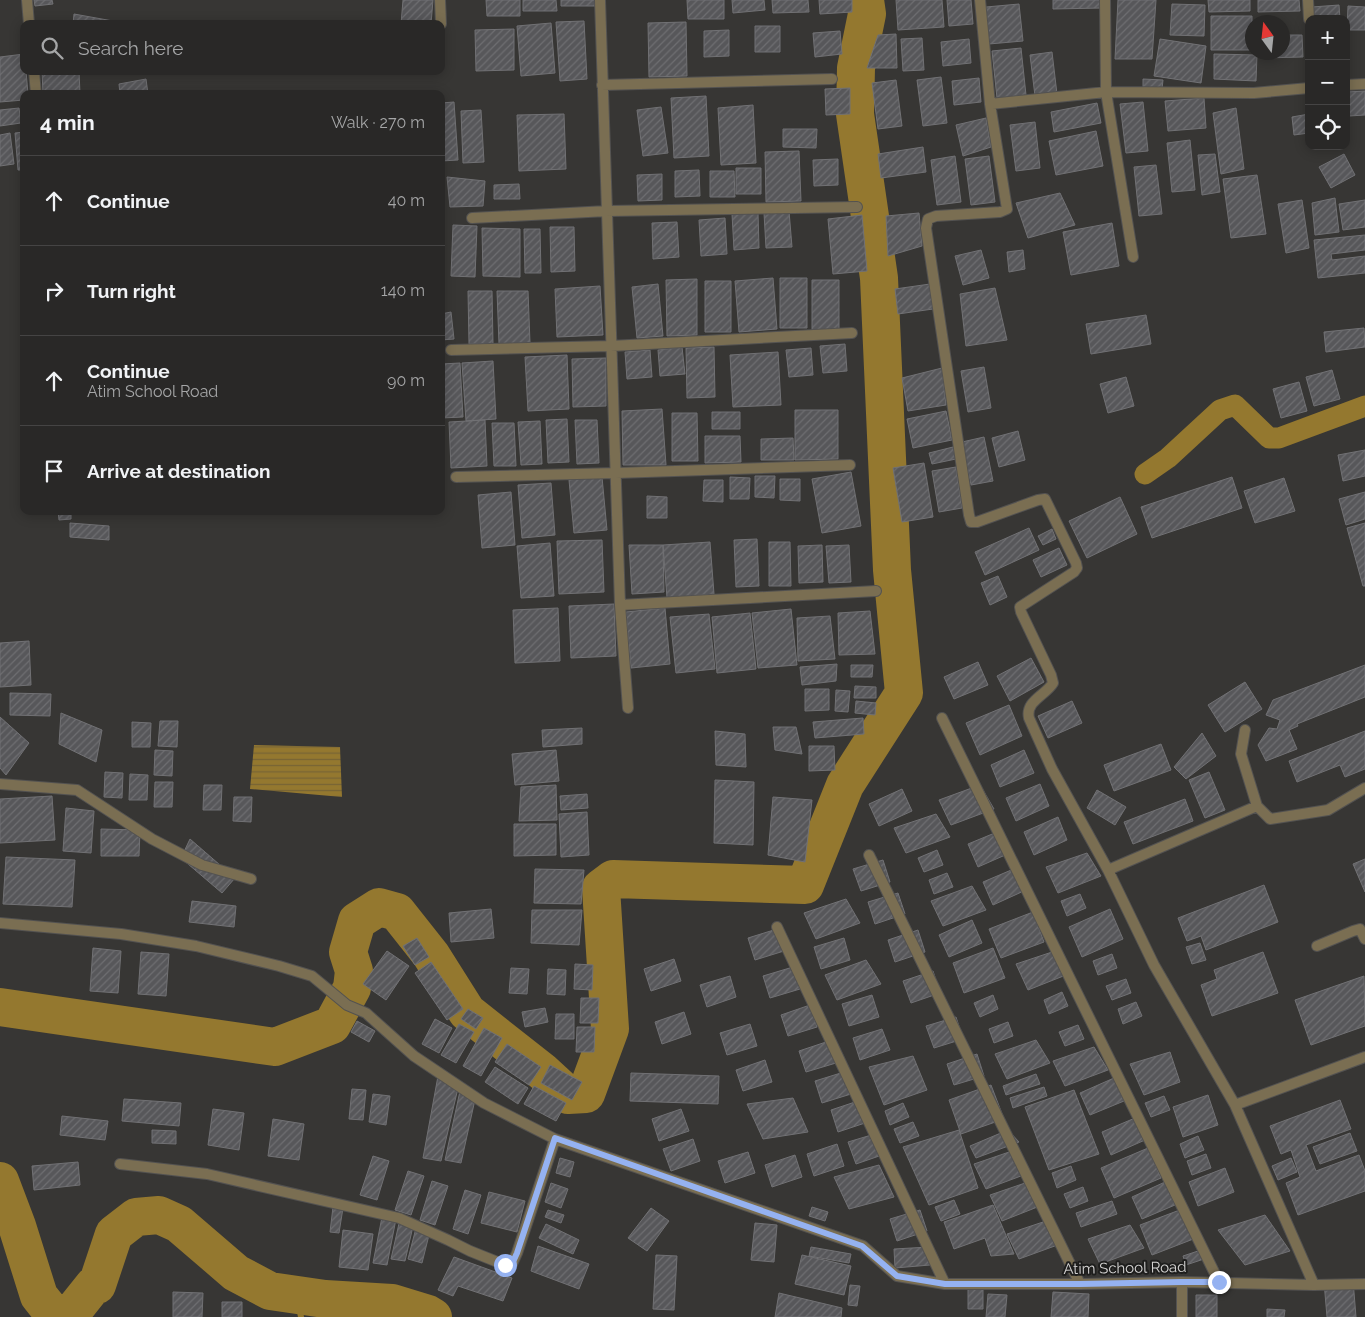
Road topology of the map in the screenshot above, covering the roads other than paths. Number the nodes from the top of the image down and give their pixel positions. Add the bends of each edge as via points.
1 (27, 0) edge
2 (440, 0) edge
3 (600, 0) edge
4 (980, 0) edge
5 (1105, 0) edge
6 (1308, 0) edge
7 (1309, 15) edge
8 (29, 20) edge
9 (441, 20) edge
10 (34, 75) edge
11 (832, 79) dead end
12 (1365, 84) edge
13 (602, 85) junction
14 (1350, 85) edge
15 (1305, 88) edge
16 (36, 90) edge
17 (1106, 92) junction
18 (990, 104) junction
19 (857, 207) dead end
20 (607, 211) junction
21 (472, 218) dead end
22 (1133, 257) dead end
23 (852, 333) dead end
24 (611, 346) junction
25 (451, 350) dead end
26 (850, 465) dead end
27 (616, 473) junction
28 (456, 477) dead end
29 (876, 591) dead end
30 (620, 604) junction
31 (628, 708) dead end
32 (942, 718) dead end
33 (1245, 730) dead end
34 (0, 784) edge
35 (1365, 788) edge
36 (1257, 806) junction
37 (870, 855) dead end
38 (1108, 870) junction
39 (251, 879) dead end
40 (0, 923) edge
41 (777, 927) dead end
42 (1365, 939) edge
43 (1317, 946) dead end
44 (1365, 1058) edge
45 (1235, 1105) junction
46 (555, 1138) junction
47 (120, 1164) dead end
48 (1182, 1282) junction
49 (1219, 1282) junction
50 (945, 1284) junction
51 (1080, 1284) junction
52 (1365, 1284) edge
53 (1314, 1286) junction
54 (1182, 1317) edge

1 - 8 street
2 - 9 street
3 - 13 street
4 - 18 street
5 - 17 street
6 - 7 street
10 - 16 street
11 - 13 street
12 - 14 street
13 - 20 street
15 - 17 street via 1254,93
17 - 18 street
17 - 22 street
18 - 38 street via 1007,209 936,216 928,219 926,228 969,516 971,522 977,522 1045,499 1076,563 1074,572 1020,607 1053,683 1027,711 1052,769
19 - 20 street
20 - 21 street
20 - 24 street
23 - 24 street
24 - 25 street
24 - 27 street
26 - 27 street
27 - 28 street
27 - 30 street
29 - 30 street
30 - 31 street
32 - 49 street
33 - 36 street via 1241,754
34 - 39 street via 77,790 152,839 202,865
35 - 36 street via 1328,810 1270,819
36 - 38 street
37 - 51 street
38 - 45 street via 1154,965
40 - 46 street, Atim School Road via 121,934 196,946 312,976 347,1005 366,1013 414,1056 484,1103
41 - 50 street
42 - 43 street via 1360,930 1353,931
44 - 45 street
45 - 53 street
46 - 47 street via 517,1253 512,1264 505,1265 399,1218 207,1174
46 - 50 street, Atim School Road via 862,1246 897,1276
48 - 49 street, Atim School Road
48 - 51 street, Atim School Road
48 - 54 street
49 - 53 street, Atim School Road
50 - 51 street, Atim School Road
52 - 53 street, Atim School Road

